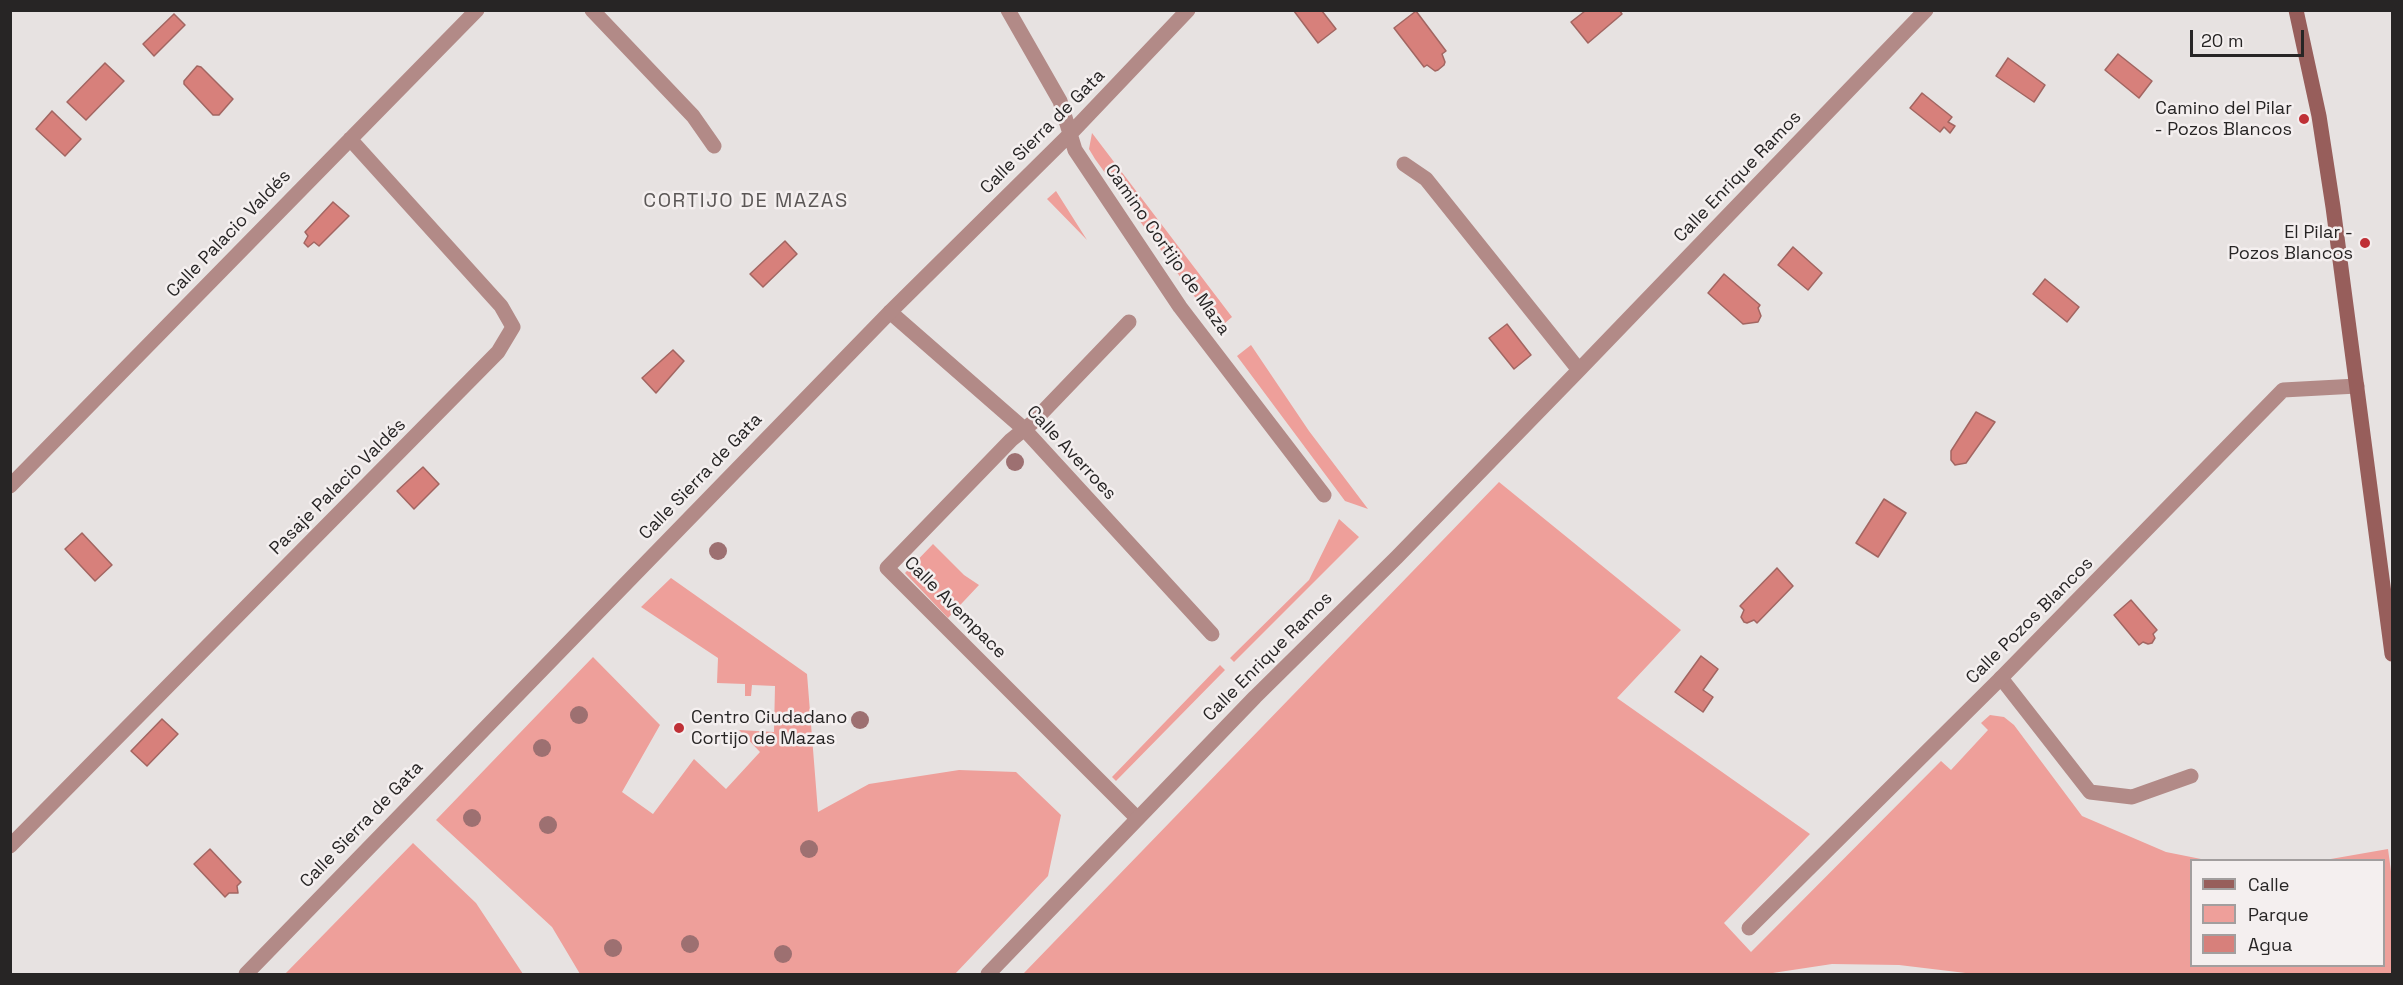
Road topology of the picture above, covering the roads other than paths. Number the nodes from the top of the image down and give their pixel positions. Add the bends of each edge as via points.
1 (477, 10) edge
2 (591, 10) edge
3 (1008, 10) edge
4 (1188, 10) edge
5 (1926, 10) edge
6 (2296, 10) edge
7 (1070, 134) junction
8 (350, 139) junction
9 (714, 146) dead end
10 (1404, 164) dead end
11 (890, 312) junction
12 (1129, 322) dead end
13 (1579, 370) junction
14 (2356, 386) junction
15 (1024, 429) junction
16 (10, 486) edge
17 (1324, 495) dead end
18 (1212, 634) dead end
19 (2392, 654) edge
20 (2001, 678) junction
21 (2191, 776) dead end
22 (1137, 818) junction
23 (10, 846) edge
24 (1749, 928) dead end
25 (246, 975) edge
26 (988, 975) edge

1 - 8 street, Calle Palacio Valdés
2 - 9 street via 693,116
3 - 7 street, Camino Cortijo de Maza via 1060,101
4 - 7 street, Calle Sierra de Gata
5 - 13 street, Calle Enrique Ramos
6 - 14 main road via 2334,207
7 - 11 street, Calle Sierra de Gata
7 - 17 street, Camino Cortijo de Maza via 1075,150 1180,307
8 - 16 street, Calle Palacio Valdés
8 - 23 street, Pasaje Palacio Valdés via 501,306 513,327 498,352
10 - 13 street via 1426,178
11 - 15 street, Calle Averroes
11 - 25 street, Calle Sierra de Gata
12 - 15 street, Calle Avempace
13 - 22 street, Calle Enrique Ramos
14 - 19 main road
14 - 20 street, Calle Pozos Blancos via 2283,390
15 - 18 street, Calle Averroes
15 - 22 street, Calle Avempace via 887,568
20 - 21 street via 2090,792 2132,797
20 - 24 street, Calle Pozos Blancos
22 - 26 street, Calle Enrique Ramos

